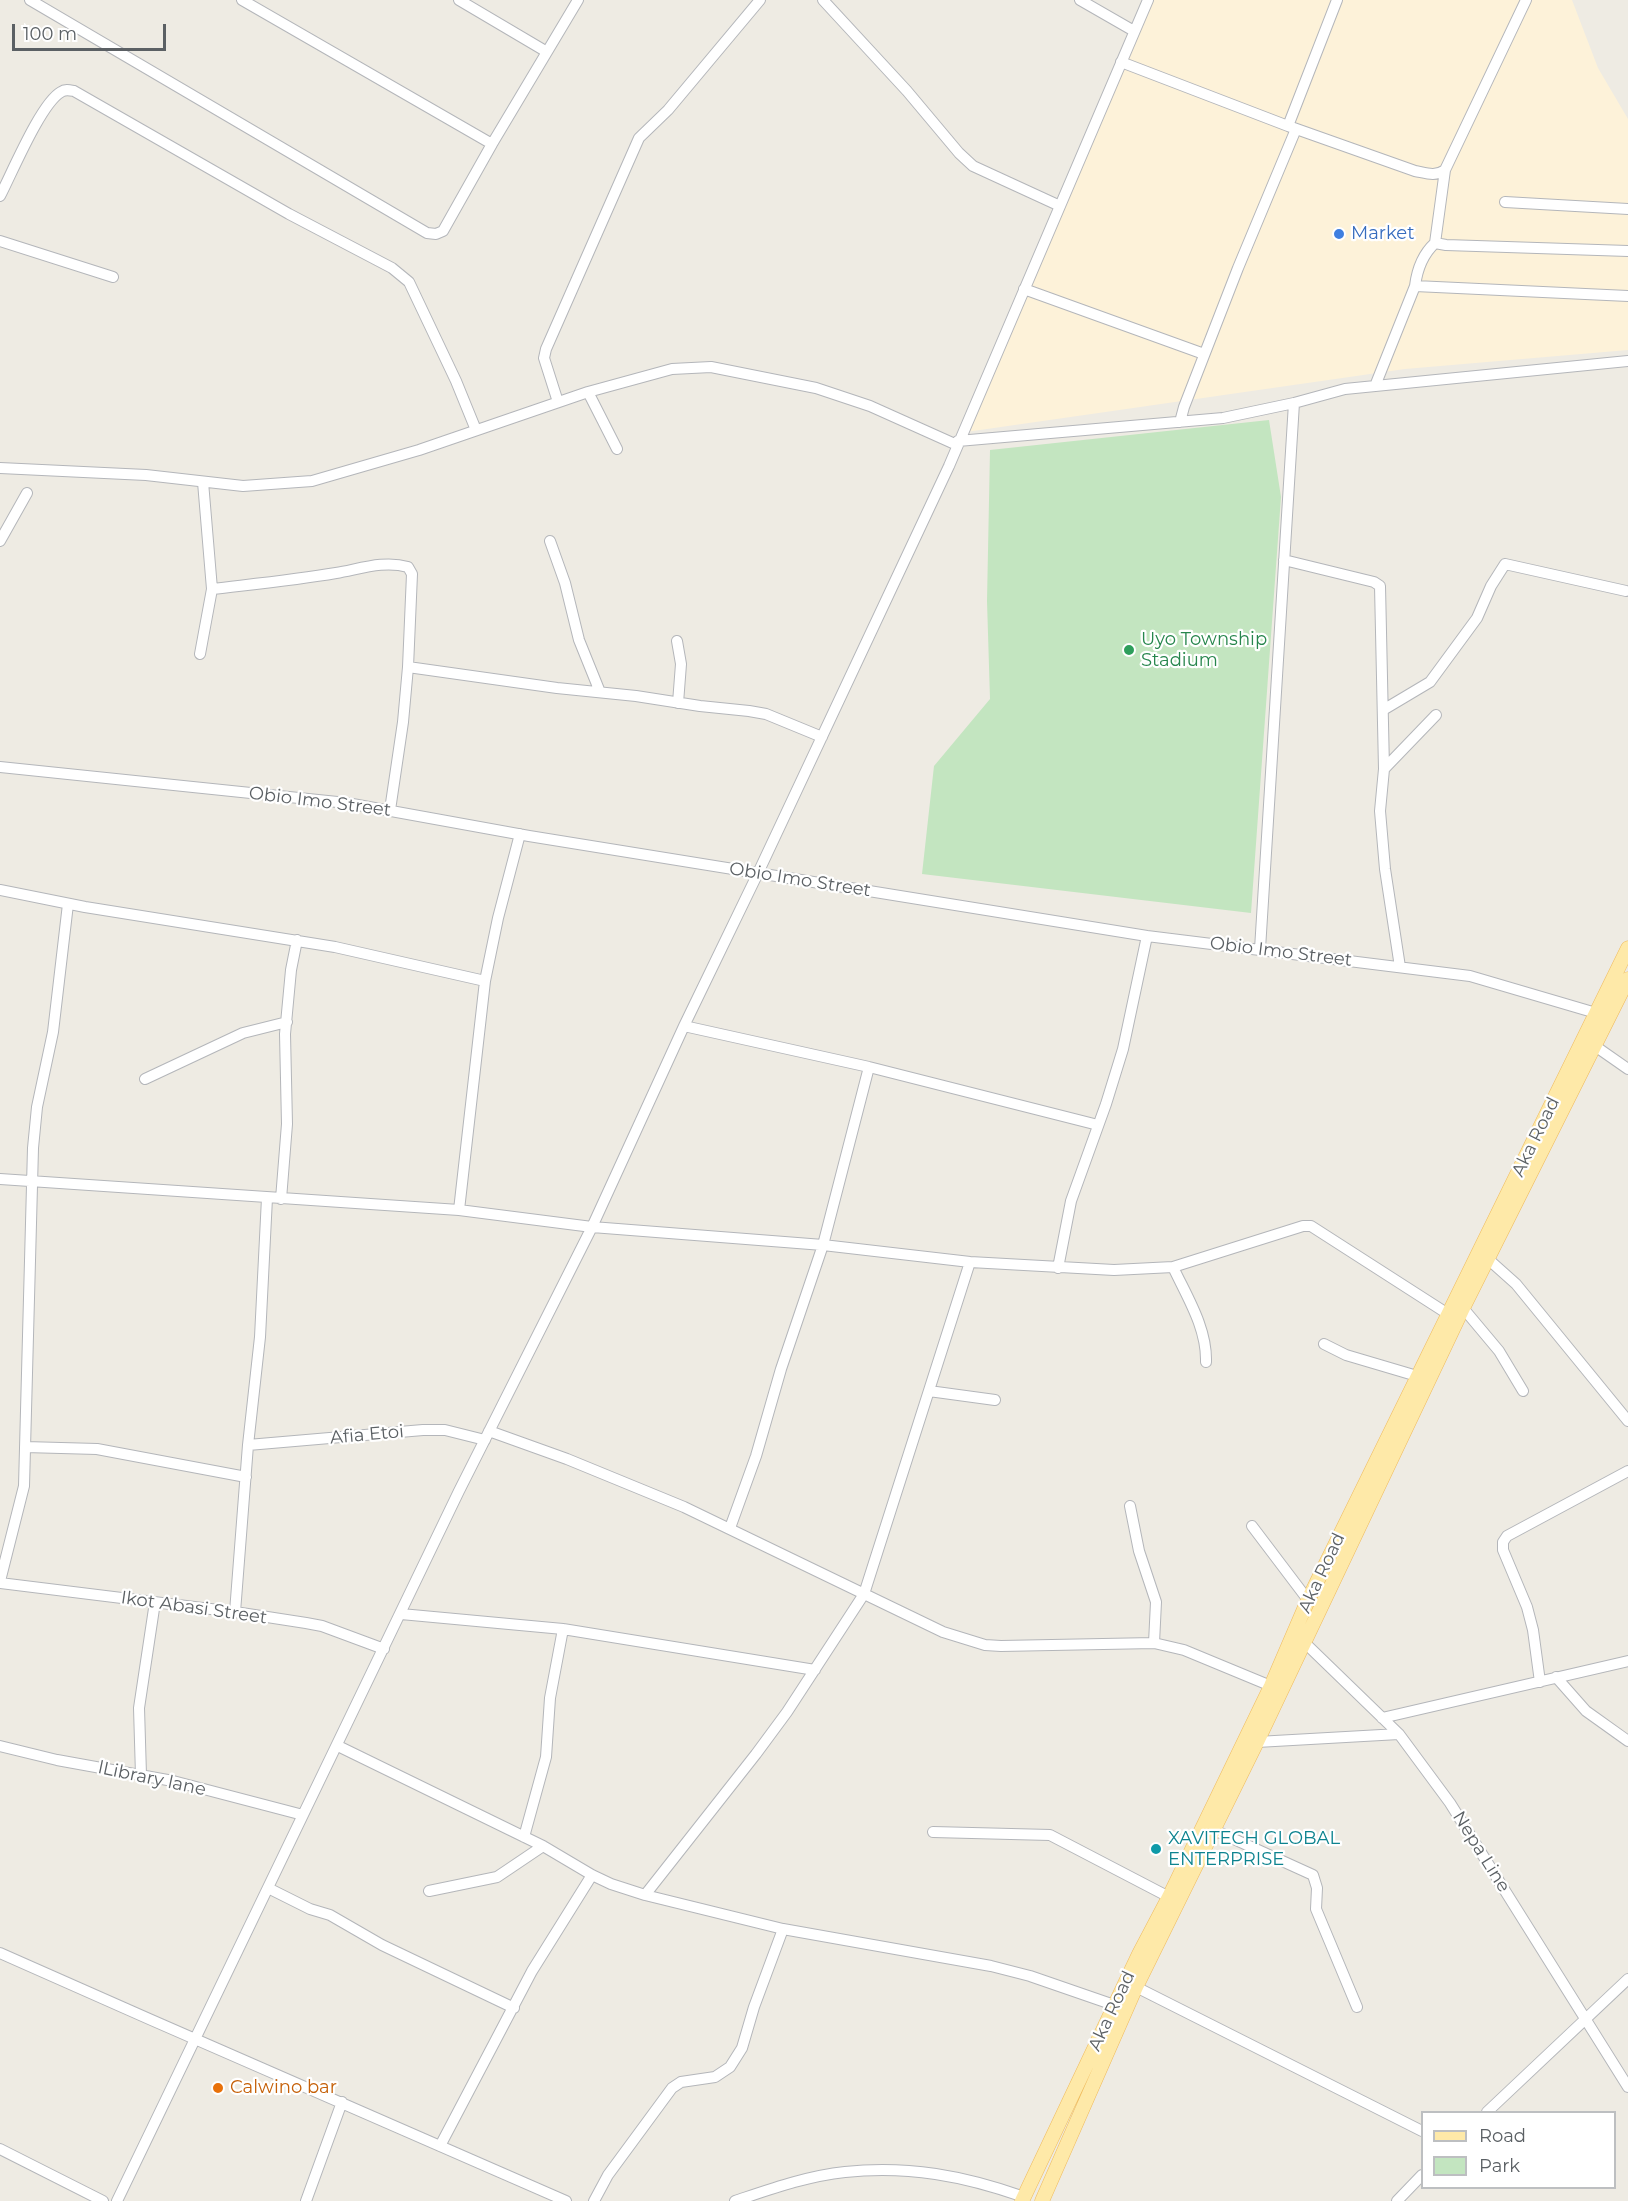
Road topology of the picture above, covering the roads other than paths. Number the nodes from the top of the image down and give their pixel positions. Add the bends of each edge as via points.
1 (30, 0) edge
2 (242, 0) edge
3 (459, 0) edge
4 (578, 0) edge
5 (760, 0) edge
6 (823, 0) edge
7 (1080, 0) edge
8 (1148, 0) edge
9 (1338, 0) edge
10 (1526, 0) edge
11 (1134, 31) junction
12 (547, 52) junction
13 (1121, 62) junction
14 (1292, 127) junction
15 (492, 144) junction
16 (1445, 170) junction
17 (0, 196) edge
18 (1505, 202) dead end
19 (1060, 206) junction
20 (1628, 209) edge
21 (0, 241) edge
22 (1435, 243) junction
23 (1628, 251) edge
24 (113, 278) dead end
25 (1415, 286) junction
26 (1024, 289) junction
27 (1628, 296) edge
28 (1204, 354) junction
29 (1628, 361) edge
30 (1375, 386) junction
31 (588, 392) junction
32 (558, 402) junction
33 (1294, 403) junction
34 (1180, 422) junction
35 (476, 430) junction
36 (957, 445) junction
37 (617, 449) dead end
38 (0, 468) edge
39 (203, 482) junction
40 (27, 493) dead end
41 (0, 541) edge
42 (550, 542) dead end
43 (1284, 560) junction
44 (212, 589) junction
45 (1626, 591) dead end
46 (677, 641) dead end
47 (200, 654) dead end
48 (408, 666) junction
49 (600, 692) junction
50 (678, 703) junction
51 (1383, 710) junction
52 (1436, 715) dead end
53 (822, 737) junction
54 (0, 767) edge
55 (1384, 769) junction
56 (390, 810) junction
57 (520, 834) junction
58 (758, 873) junction
59 (0, 890) edge
60 (68, 904) junction
61 (1147, 936) junction
62 (297, 940) junction
63 (1628, 948) edge
64 (1260, 949) junction
65 (1400, 967) junction
66 (1628, 979) edge
67 (485, 981) junction
68 (1596, 1013) junction
69 (287, 1022) junction
70 (684, 1026) junction
71 (1594, 1046) junction
72 (869, 1067) junction
73 (1628, 1069) edge
74 (146, 1079) dead end
75 (1098, 1125) junction
76 (0, 1179) edge
77 (33, 1181) junction
78 (267, 1198) junction
79 (282, 1199) junction
80 (459, 1210) junction
81 (591, 1227) junction
82 (824, 1245) junction
83 (1488, 1260) junction
84 (970, 1262) junction
85 (1173, 1267) junction
86 (1058, 1268) junction
87 (1463, 1308) junction
88 (1448, 1314) junction
89 (1324, 1344) dead end
90 (1206, 1362) dead end
91 (1417, 1376) junction
92 (929, 1391) junction
93 (1523, 1391) dead end
94 (995, 1400) dead end
95 (1628, 1421) edge
96 (487, 1436) junction
97 (248, 1445) junction
98 (25, 1447) junction
99 (1628, 1471) edge
100 (246, 1477) junction
101 (1131, 1506) dead end
102 (1252, 1526) dead end
103 (730, 1528) junction
104 (0, 1582) edge
105 (864, 1594) junction
106 (1308, 1600) junction
107 (155, 1602) junction
108 (235, 1612) junction
109 (401, 1614) junction
110 (563, 1629) junction
111 (1304, 1642) junction
112 (1154, 1643) junction
113 (384, 1649) junction
114 (1628, 1661) edge
115 (815, 1670) junction
116 (1556, 1677) junction
117 (1540, 1682) junction
118 (1271, 1686) junction
119 (1382, 1718) junction
120 (1399, 1734) junction
121 (1628, 1741) edge
122 (1257, 1742) junction
123 (0, 1746) edge
124 (338, 1746) junction
125 (141, 1775) junction
126 (303, 1815) junction
127 (1214, 1830) junction
128 (933, 1832) dead end
129 (524, 1837) junction
130 (543, 1846) junction
131 (592, 1875) junction
132 (268, 1888) junction
133 (429, 1892) dead end
134 (645, 1894) junction
135 (1169, 1898) junction
136 (783, 1929) junction
137 (0, 1953) edge
138 (1628, 1979) edge
139 (1136, 1987) junction
140 (1114, 2005) junction
141 (1357, 2007) dead end
142 (514, 2008) junction
143 (1587, 2019) junction
144 (194, 2040) junction
145 (1628, 2087) edge
146 (342, 2102) junction
147 (1488, 2111) edge
148 (1421, 2130) edge
149 (440, 2146) junction
150 (0, 2149) edge
151 (1421, 2176) edge
152 (1023, 2199) edge
153 (1045, 2200) edge
154 (103, 2201) edge
155 (117, 2201) edge
156 (306, 2201) edge
157 (566, 2201) edge
158 (594, 2201) edge
159 (735, 2201) edge
160 (1397, 2201) edge

1 - 15 street via 427,233 443,231
2 - 15 street
3 - 12 street
4 - 12 street
5 - 32 street via 668,110 639,138 546,349 544,358
6 - 19 street via 973,166
7 - 11 street
8 - 11 street
9 - 14 street
10 - 16 street
11 - 13 street
12 - 15 street
13 - 14 street
13 - 19 street
14 - 16 street via 1415,171 1430,175
14 - 28 street
16 - 22 street
17 - 35 street via 46,107 59,93 74,91 392,268 409,282
18 - 20 street
19 - 26 street
21 - 24 street
22 - 23 street
22 - 25 street via 1416,273
25 - 27 street
25 - 30 street
26 - 28 street
26 - 36 street
28 - 34 street
29 - 30 street
30 - 33 street via 1345,389
31 - 32 street
31 - 36 street via 672,369 711,367 816,388 870,406
31 - 37 street
32 - 35 street
33 - 34 street via 1223,418
33 - 43 street
34 - 36 street via 958,441
35 - 39 street via 312,481 243,486
36 - 53 street
38 - 39 street via 146,475
39 - 44 street
40 - 41 street
42 - 49 street via 579,640
43 - 51 street via 1380,586
43 - 64 street
44 - 47 street
44 - 48 street via 383,564 408,567 412,574
45 - 51 street via 1505,564 1477,618 1430,682
46 - 50 street via 681,664
48 - 49 street
48 - 56 street
49 - 50 street
50 - 53 street via 766,714
51 - 55 street
52 - 55 street
53 - 58 street
54 - 56 street, Obio Imo Street
55 - 65 street via 1380,811
56 - 57 street, Obio Imo Street
57 - 58 street, Obio Imo Street
57 - 67 street
58 - 61 street, Obio Imo Street
58 - 70 street
59 - 60 street
60 - 62 street
60 - 77 street via 53,1032 37,1107
61 - 64 street, Obio Imo Street
61 - 75 street via 1123,1048
62 - 67 street
62 - 69 street
63 - 68 main road, Aka Road
64 - 65 street, Obio Imo Street
65 - 68 street, Obio Imo Street via 1470,976
66 - 71 main road, Aka Road
67 - 80 street
68 - 88 main road, Aka Road
69 - 74 street via 243,1033
69 - 79 street
70 - 72 street
70 - 81 street
71 - 73 street
71 - 83 main road, Aka Road
72 - 75 street
72 - 82 street
75 - 86 street via 1071,1201
76 - 77 street
77 - 78 street
77 - 98 street
78 - 79 street
78 - 97 street via 260,1337
79 - 80 street
80 - 81 street
81 - 82 street
81 - 96 street
82 - 84 street
82 - 103 street
83 - 87 main road, Aka Road
83 - 95 street via 1516,1284
84 - 86 street
84 - 92 street
85 - 86 street
85 - 88 street via 1311,1226
85 - 90 street via 1207,1346
87 - 93 street via 1499,1352
87 - 111 main road, Aka Road
88 - 91 main road, Aka Road
89 - 91 street via 1346,1355
91 - 106 main road, Aka Road
92 - 94 street
92 - 105 street
96 - 97 street, Afia Etoi via 423,1430
96 - 103 street, Afia Etoi via 578,1464
96 - 109 street
97 - 100 street
98 - 100 street via 97,1449
98 - 104 street via 22,1500
99 - 117 street via 1507,1536 1503,1542 1527,1607
100 - 108 street
101 - 112 street via 1139,1551 1156,1602
102 - 106 street
103 - 105 street, Afia Etoi
104 - 107 street, Ikot Abasi Street
105 - 112 street, Afia Etoi via 943,1632 985,1645
105 - 115 street
106 - 118 main road, Aka Road
107 - 108 street, Ikot Abasi Street
107 - 125 street via 139,1708
108 - 113 street, Ikot Abasi Street via 322,1626
109 - 110 street
109 - 113 street
110 - 115 street
110 - 129 street via 550,1698 546,1757
111 - 119 street, Nepa Line
111 - 122 main road, Aka Road
112 - 118 street, Afia Etoi via 1184,1650
113 - 124 street
114 - 116 street
115 - 134 street via 756,1754
116 - 117 street
116 - 121 street via 1586,1711
117 - 119 street
118 - 135 main road, Aka Road
119 - 120 street, Nepa Line
120 - 122 street
120 - 143 street, Nepa Line via 1450,1803
122 - 127 main road, Aka Road
123 - 125 street, lLibrary lane
124 - 126 street
124 - 129 street
125 - 126 street, lLibrary lane
126 - 132 street
127 - 139 main road, Aka Road
127 - 141 street via 1313,1875 1316,1909
128 - 135 street via 1050,1836
129 - 130 street
130 - 131 street
130 - 133 street via 497,1877
131 - 134 street
131 - 142 street via 532,1971
132 - 142 street
132 - 144 street
134 - 136 street
135 - 140 main road, Aka Road
136 - 140 street via 991,1966
136 - 158 street via 742,2048 730,2067 715,2077 681,2082 672,2088 608,2175
137 - 144 street
138 - 143 street
139 - 148 street
139 - 153 main road, Aka Road
140 - 152 main road, Aka Road
142 - 149 street
143 - 145 street, Nepa Line
143 - 147 street
144 - 146 street
144 - 155 street
146 - 149 street
146 - 156 street
149 - 157 street
150 - 154 street
151 - 160 street
152 - 159 street via 986,2183 911,2170 830,2174

